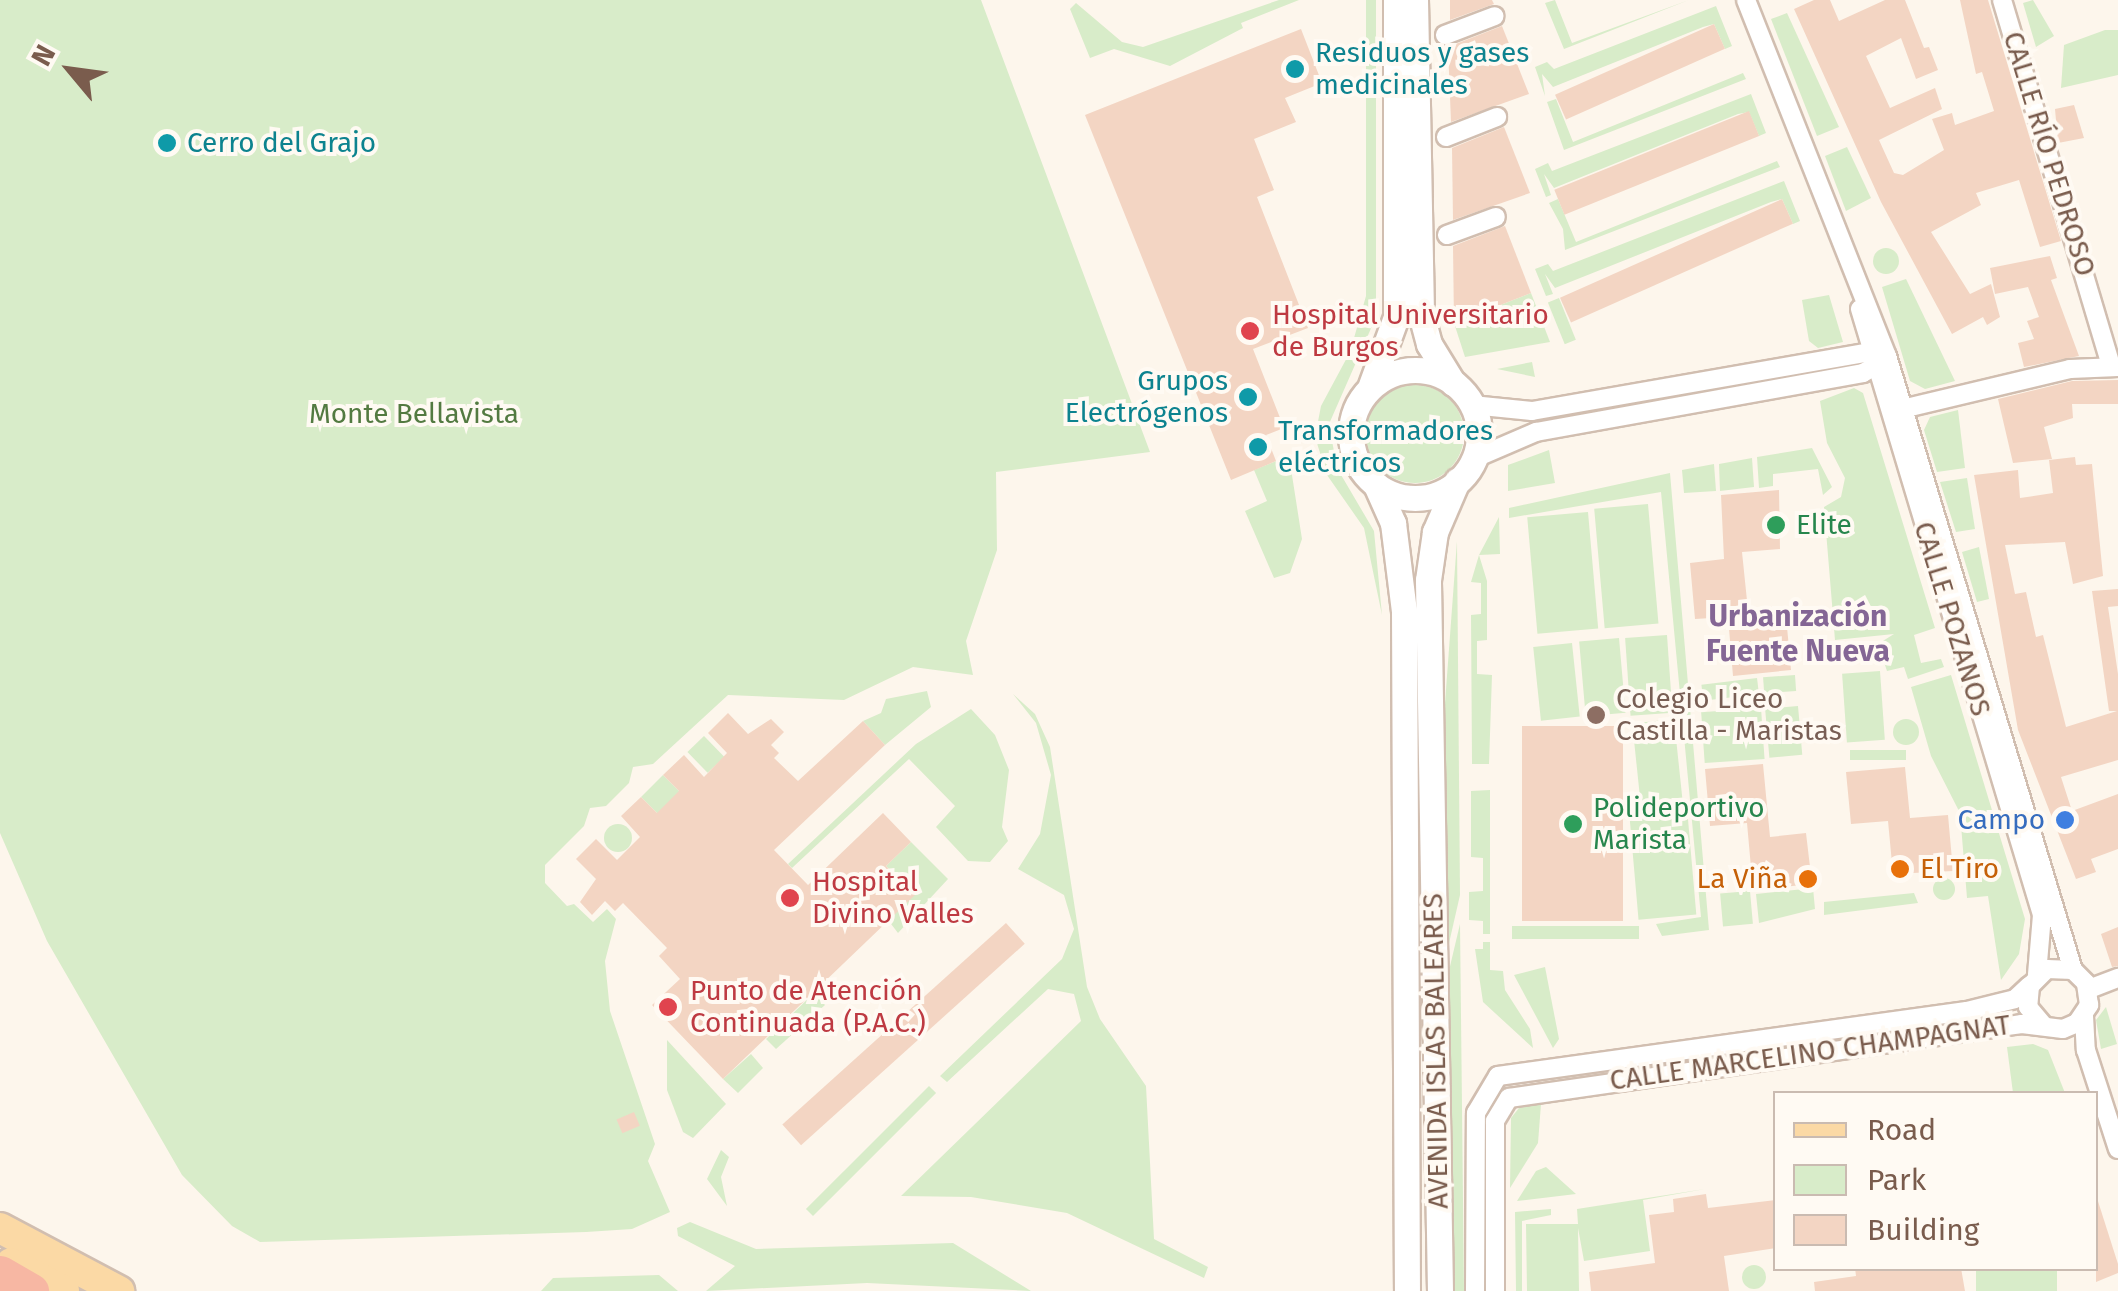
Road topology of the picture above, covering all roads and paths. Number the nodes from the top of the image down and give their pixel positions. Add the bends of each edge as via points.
1 (1396, 0) edge
2 (1415, 0) edge
3 (1746, 0) edge
4 (2002, 0) edge
5 (1495, 16) dead end
6 (1444, 34) dead end
7 (1497, 117) dead end
8 (1446, 137) dead end
9 (1496, 217) dead end
10 (1448, 235) dead end
11 (1876, 359) junction
12 (2114, 366) edge
13 (1806, 374) junction
14 (1453, 382) junction
15 (1370, 389) junction
16 (1472, 404) junction
17 (1896, 410) junction
18 (1473, 459) junction
19 (1457, 481) junction
20 (1376, 484) junction
21 (1418, 814) junction
22 (2072, 970) junction
23 (2118, 978) edge
24 (2033, 981) junction
25 (2089, 989) junction
26 (2084, 1016) junction
27 (2050, 1028) junction
28 (2086, 1050) junction
29 (1574, 1062) junction
30 (1576, 1085) junction
31 (2118, 1150) edge
32 (0, 1228) edge
33 (0, 1257) edge
34 (0, 1273) edge
35 (31, 1291) edge
36 (64, 1291) edge
37 (118, 1291) edge
38 (1408, 1291) edge
39 (1425, 1291) edge
40 (1440, 1291) edge
41 (1475, 1291) edge
42 (1496, 1291) edge

1 - 15 main road via 1396,317
2 - 14 main road via 1421,314 1428,344
3 - 11 street, CALLE POZANOS via 1851,262
4 - 12 street, CALLE RÍO PEDROSO
5 - 6 street
7 - 8 street
9 - 10 street
11 - 13 street
11 - 17 street, CALLE POZANOS
12 - 17 street via 2070,369
13 - 16 street via 1532,411
13 - 18 street via 1536,432
14 - 15 main road via 1412,370
14 - 16 main road
15 - 20 main road via 1353,416 1351,444
16 - 18 main road via 1478,437
17 - 22 street, CALLE POZANOS
17 - 24 street, CALLE POZANOS via 2042,914
18 - 19 main road
19 - 20 main road via 1416,498
19 - 21 main road, AVENIDA ISLAS BALEARES via 1435,532 1428,580
20 - 21 main road, AVENIDA ISLAS BALEARES via 1393,523 1402,571
21 - 38 main road, AVENIDA ISLAS BALEARES
21 - 39 main road, AVENIDA ISLAS BALEARES
21 - 40 main road, AVENIDA ISLAS BALEARES
22 - 24 street via 2052,967
22 - 25 street
23 - 25 street
24 - 27 street via 2030,1012
24 - 29 street, CALLE MARCELINO CHAMPAGNAT via 2015,1000 1967,1011
25 - 26 street
26 - 27 street
26 - 28 street
27 - 28 street
27 - 30 street, CALLE MARCELINO CHAMPAGNAT via 2022,1024
28 - 31 street
29 - 30 street, CALLE MARCELINO CHAMPAGNAT
29 - 41 street, CALLE MARCELINO CHAMPAGNAT via 1498,1076 1476,1112
30 - 42 street, CALLE MARCELINO CHAMPAGNAT via 1519,1094 1500,1106
32 - 37 main road
33 - 36 main road
34 - 35 highway

